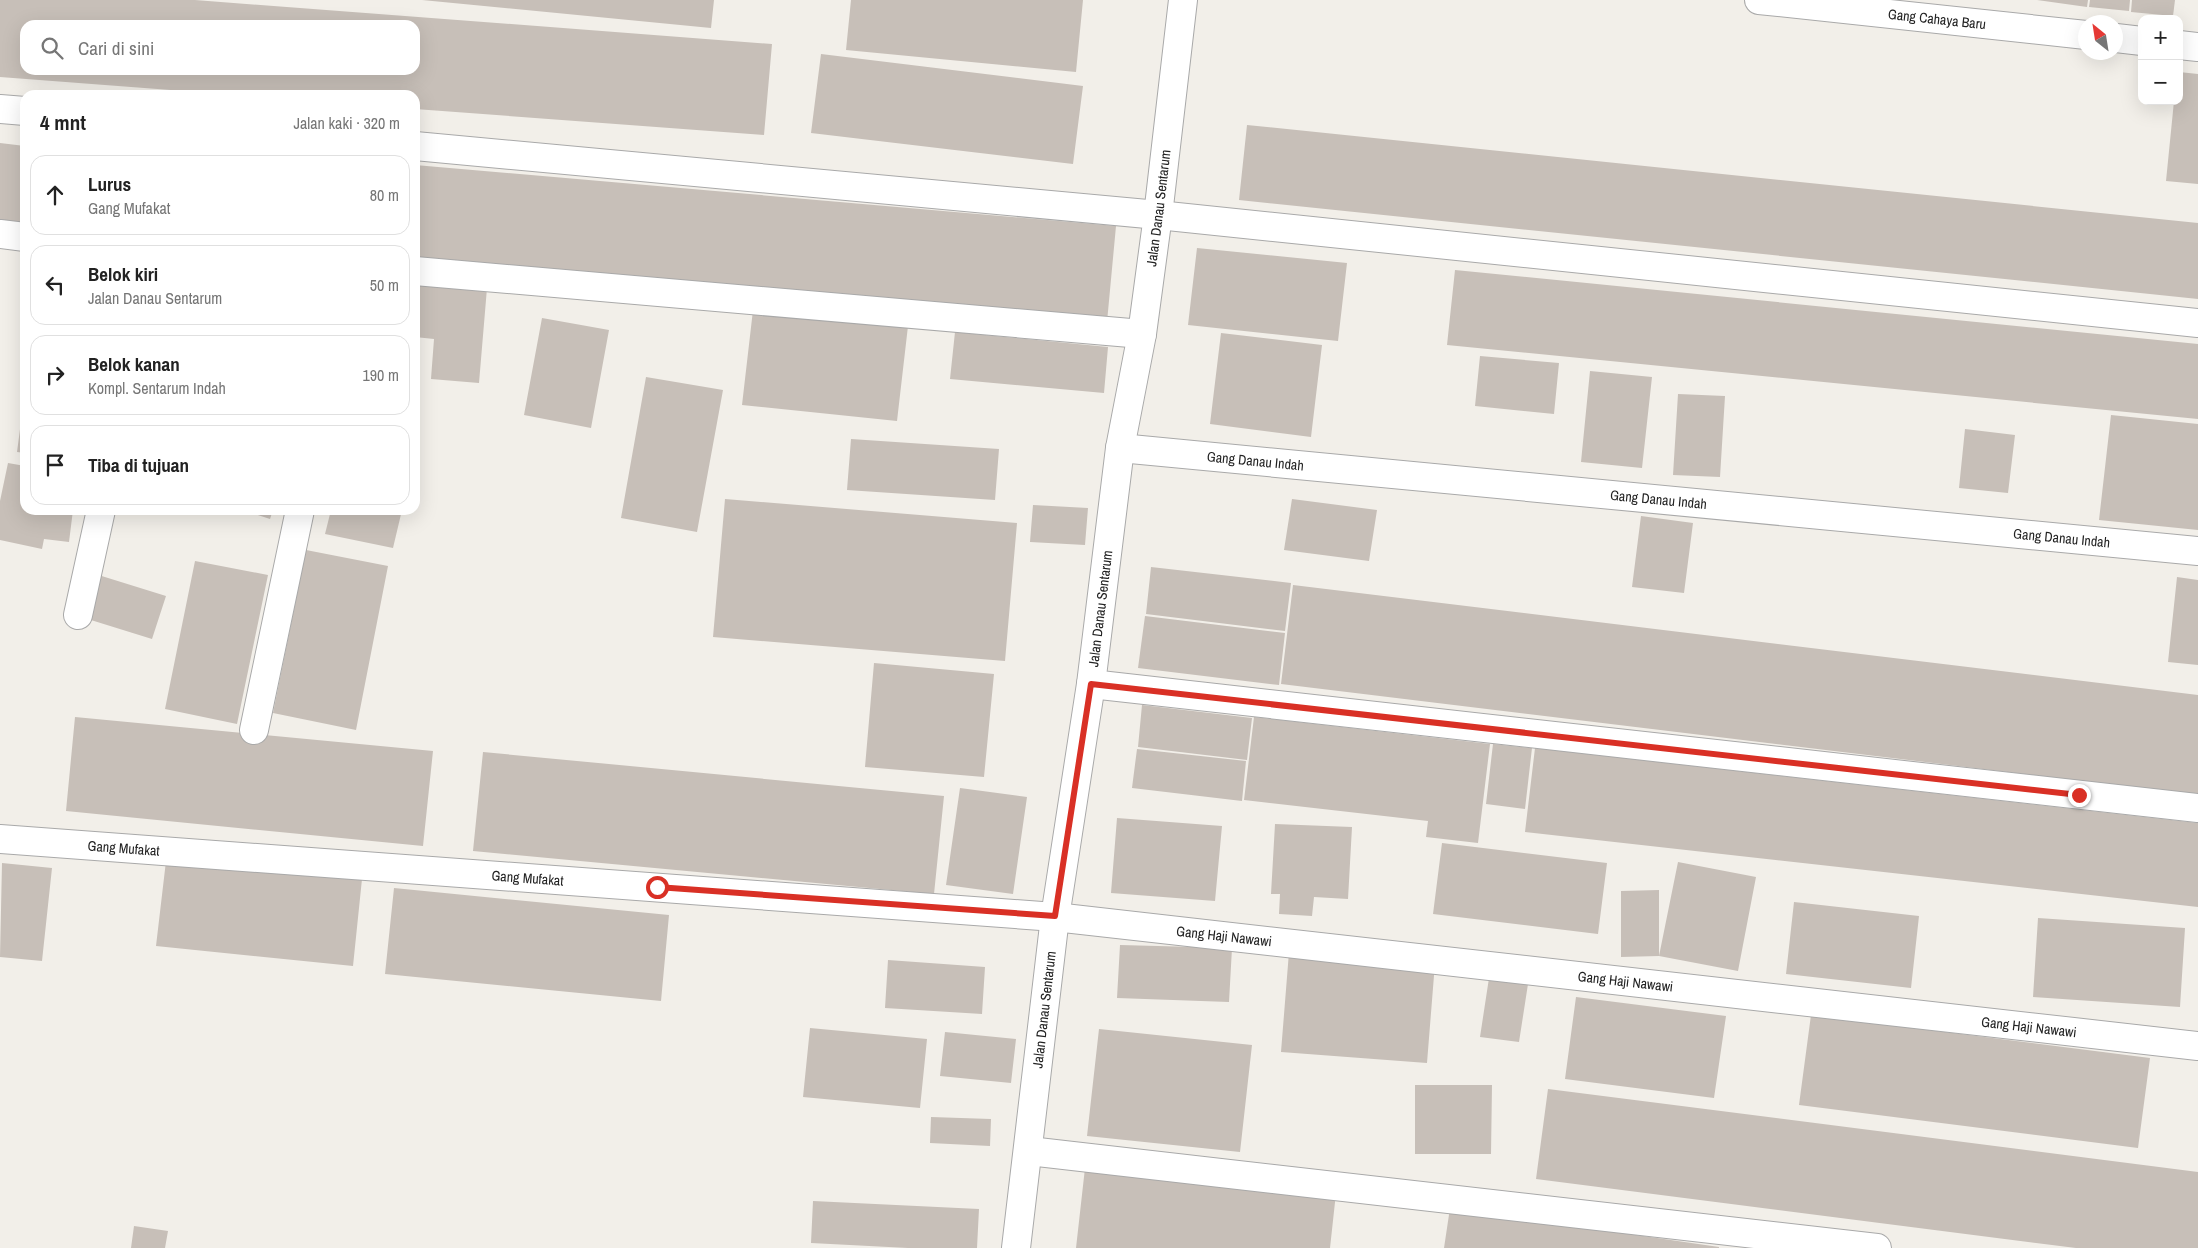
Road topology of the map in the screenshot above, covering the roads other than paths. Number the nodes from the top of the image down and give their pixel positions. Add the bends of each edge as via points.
1 (1183, 0) edge
2 (1759, 0) edge
3 (2078, 34) edge
4 (2123, 39) edge
5 (2138, 41) edge
6 (2183, 45) edge
7 (2198, 47) edge
8 (0, 109) edge
9 (20, 111) edge
10 (420, 146) edge
11 (1158, 215) junction
12 (0, 234) edge
13 (20, 236) edge
14 (420, 271) edge
15 (2198, 323) edge
16 (1142, 334) junction
17 (1120, 448) junction
18 (100, 515) edge
19 (299, 515) edge
20 (2198, 551) edge
21 (78, 616) dead end
22 (1091, 684) junction
23 (254, 730) dead end
24 (2198, 808) edge
25 (0, 839) edge
26 (1055, 916) junction
27 (2198, 1046) edge
28 (1029, 1151) junction
29 (1016, 1248) edge
30 (1878, 1248) edge

1 - 11 street, Jalan Danau Sentarum
2 - 3 street, Gang Cahaya Baru
4 - 5 street
6 - 7 street
8 - 9 street
10 - 11 street
11 - 15 street
11 - 16 street, Jalan Danau Sentarum
12 - 13 street
14 - 16 street
16 - 17 street, Jalan Danau Sentarum
17 - 20 street, Gang Danau Indah
17 - 22 street, Jalan Danau Sentarum
18 - 21 street
19 - 23 street
22 - 24 street
22 - 26 street, Jalan Danau Sentarum
25 - 26 street, Gang Mufakat
26 - 27 street, Gang Haji Nawawi
26 - 28 street, Jalan Danau Sentarum
28 - 29 street, Jalan Danau Sentarum
28 - 30 street

